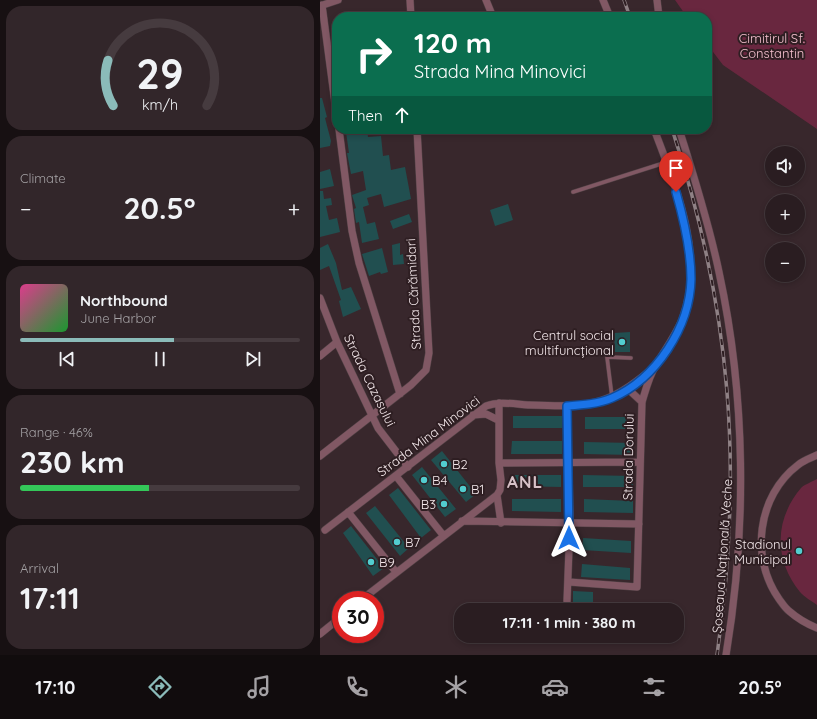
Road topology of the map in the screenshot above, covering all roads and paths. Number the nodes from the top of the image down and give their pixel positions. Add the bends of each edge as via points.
1 (337, 0) edge
2 (410, 0) edge
3 (486, 0) edge
4 (603, 0) edge
5 (657, 0) edge
6 (321, 6) edge
7 (411, 12) edge
8 (491, 12) edge
9 (608, 12) edge
10 (658, 12) edge
11 (332, 83) edge
12 (339, 134) edge
13 (417, 134) edge
14 (656, 134) edge
15 (681, 134) edge
16 (667, 162) junction
17 (573, 192) dead end
18 (320, 298) edge
19 (337, 342) junction
20 (320, 356) edge
21 (631, 358) dead end
22 (656, 366) junction
23 (628, 389) junction
24 (400, 394) junction
25 (612, 398) junction
26 (642, 402) junction
27 (499, 403) junction
28 (567, 406) junction
29 (372, 415) junction
30 (472, 415) junction
31 (498, 420) junction
32 (817, 455) edge
33 (320, 456) edge
34 (569, 462) junction
35 (639, 462) junction
36 (499, 464) junction
37 (408, 467) junction
38 (396, 476) junction
39 (497, 495) junction
40 (348, 512) junction
41 (462, 522) junction
42 (501, 523) junction
43 (570, 523) junction
44 (639, 524) junction
45 (325, 530) dead end
46 (443, 535) junction
47 (396, 572) junction
48 (569, 582) junction
49 (372, 591) edge
50 (567, 601) dead end
51 (332, 624) edge
52 (817, 628) edge
53 (320, 634) edge
54 (726, 655) edge

1 - 6 street
2 - 7 street
3 - 8 street
4 - 9 street
5 - 10 street
6 - 11 street
12 - 24 street via 359,264
13 - 24 street, Strada Cărămidari via 429,353 426,370
14 - 16 street, Strada Dorului
15 - 54 street, Șoseaua Națională Veche via 719,271 736,384 740,438 739,531
16 - 17 lane
16 - 22 street, Strada Dorului via 685,226 691,279 682,319
18 - 19 street, Strada Cazasului
19 - 20 street
19 - 29 street, Strada Cazasului
21 - 25 lane via 607,357
22 - 23 street, Strada Mina Minovici
22 - 26 street, Strada Dorului
23 - 25 street, Strada Mina Minovici
23 - 26 street
24 - 29 street, Strada Cărămidari
25 - 28 street, Strada Mina Minovici via 592,404
26 - 35 street, Strada Dorului
27 - 28 street, Strada Mina Minovici
27 - 30 street, Strada Mina Minovici via 486,406
27 - 31 street
28 - 34 street
29 - 33 street, Strada Cărămidari
29 - 37 street, Strada Cazasului via 378,428
30 - 31 street via 486,414
30 - 37 street, Strada Mina Minovici
31 - 36 street
32 - 52 street via 798,464 772,495 764,517 760,544 765,570 773,590 788,610
34 - 35 street
34 - 36 street
34 - 43 street
35 - 44 street, Strada Dorului
36 - 39 street via 501,480
37 - 38 street, Strada Mina Minovici
38 - 40 street, Strada Mina Minovici
38 - 46 street
39 - 41 street
39 - 42 street
40 - 45 street, Strada Mina Minovici
40 - 47 street
41 - 42 street
41 - 46 street
42 - 43 street
43 - 44 street
43 - 48 street
44 - 48 street, Strada Dorului via 637,587
46 - 47 street
47 - 49 street
48 - 50 street
51 - 53 street

